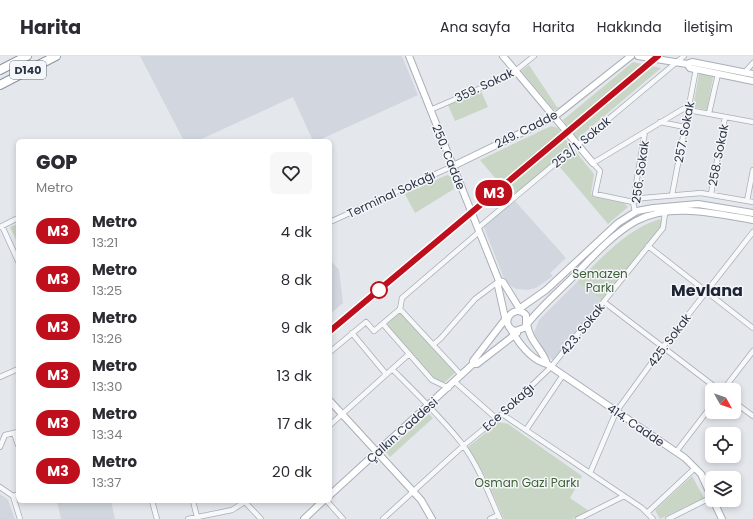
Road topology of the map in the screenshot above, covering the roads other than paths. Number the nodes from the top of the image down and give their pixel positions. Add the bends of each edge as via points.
1 (27, 56) edge
2 (56, 56) edge
3 (409, 56) edge
4 (503, 56) edge
5 (534, 56) edge
6 (631, 56) edge
7 (638, 56) edge
8 (684, 56) edge
9 (676, 62) junction
10 (753, 63) edge
11 (687, 64) junction
12 (696, 69) junction
13 (0, 70) edge
14 (516, 71) junction
15 (744, 72) junction
16 (718, 74) junction
17 (753, 74) edge
18 (753, 81) edge
19 (0, 84) edge
20 (688, 109) junction
21 (430, 110) junction
22 (710, 113) junction
23 (554, 117) junction
24 (725, 117) junction
25 (660, 122) junction
26 (753, 122) edge
27 (685, 128) junction
28 (645, 132) junction
29 (577, 145) junction
30 (593, 164) junction
31 (453, 166) junction
32 (753, 170) edge
33 (711, 194) junction
34 (672, 195) junction
35 (747, 201) junction
36 (633, 202) junction
37 (753, 202) edge
38 (635, 212) junction
39 (665, 213) junction
40 (753, 213) edge
41 (16, 219) edge
42 (638, 220) junction
43 (753, 220) edge
44 (332, 221) edge
45 (1, 226) edge
46 (478, 230) junction
47 (753, 232) edge
48 (648, 246) junction
49 (16, 257) edge
50 (499, 281) junction
51 (707, 292) junction
52 (604, 302) junction
53 (400, 309) junction
54 (521, 311) junction
55 (508, 322) junction
56 (383, 324) junction
57 (525, 325) junction
58 (753, 328) edge
59 (352, 333) junction
60 (514, 335) junction
61 (433, 344) junction
62 (663, 347) junction
63 (332, 350) edge
64 (753, 351) edge
65 (409, 354) junction
66 (473, 364) junction
67 (549, 365) junction
68 (392, 369) junction
69 (16, 370) edge
70 (386, 374) junction
71 (462, 375) junction
72 (563, 375) junction
73 (0, 377) edge
74 (455, 382) junction
75 (710, 383) edge
76 (728, 383) edge
77 (449, 388) junction
78 (332, 403) edge
79 (429, 406) junction
80 (741, 407) edge
81 (616, 412) junction
82 (342, 414) junction
83 (502, 414) junction
84 (705, 414) edge
85 (753, 416) edge
86 (496, 419) junction
87 (332, 423) edge
88 (526, 430) junction
89 (16, 433) edge
90 (2, 436) edge
91 (463, 446) junction
92 (0, 447) edge
93 (377, 452) junction
94 (676, 452) junction
95 (695, 468) junction
96 (590, 473) junction
97 (705, 483) edge
98 (0, 487) edge
99 (413, 491) junction
100 (332, 493) edge
101 (15, 495) edge
102 (624, 496) junction
103 (705, 501) edge
104 (17, 503) edge
105 (153, 503) edge
106 (194, 503) edge
107 (243, 503) edge
108 (248, 503) edge
109 (321, 503) edge
110 (329, 503) edge
111 (716, 507) edge
112 (648, 512) junction
113 (197, 517) junction
114 (499, 517) edge
115 (20, 519) edge
116 (157, 519) edge
117 (188, 519) edge
118 (261, 519) edge
119 (304, 519) edge
120 (344, 519) edge
121 (383, 519) edge
122 (432, 519) edge
123 (490, 519) edge
124 (578, 519) edge
125 (653, 519) edge
126 (668, 519) edge
127 (722, 519) edge

1 - 13 highway, D140
2 - 19 highway, D140
3 - 21 main road, 250. Cadde
4 - 14 main road
5 - 14 street, 359. Sokak
6 - 23 main road, 249. Cadde
7 - 9 main road
8 - 9 street, 253/1. Sokak
9 - 11 main road
9 - 29 street, 253/1. Sokak
10 - 15 street
11 - 12 main road via 690,68
11 - 15 main road via 692,62
12 - 16 main road
12 - 20 street, 257. Sokak
14 - 21 street, 359. Sokak
14 - 23 main road
15 - 17 main road
16 - 18 main road
16 - 22 street
20 - 22 street
20 - 25 street
20 - 27 street, 257. Sokak
21 - 31 main road, 250. Cadde
22 - 24 street
23 - 29 main road
23 - 31 main road, 249. Cadde
24 - 26 street
24 - 33 street, 258. Sokak
25 - 27 street
25 - 28 street
27 - 34 street, 257. Sokak
28 - 30 street
28 - 36 street, 256. Sokak
29 - 30 main road
29 - 46 street, 253/1. Sokak
30 - 36 street via 600,171 596,194
31 - 44 street, Terminal Sokağı
31 - 46 main road, 250. Cadde
32 - 35 street
33 - 34 street
33 - 35 street
34 - 36 street
35 - 37 street
36 - 38 street, 256. Sokak
38 - 40 main road via 698,204
38 - 42 main road
38 - 54 main road via 618,223
39 - 42 main road, Çalkın Caddesi
39 - 43 main road, Çalkın Caddesi via 704,212
39 - 48 street, 423. Sokak via 664,227
41 - 45 street
42 - 57 main road, Çalkın Caddesi via 622,230 592,257
45 - 49 street
46 - 50 main road, 250. Cadde
46 - 53 street, 253/1. Sokak via 402,298
47 - 51 street, 425. Sokak
48 - 51 street
48 - 52 street, 423. Sokak
50 - 54 main road, 250. Cadde via 503,282
50 - 55 main road, 250. Cadde via 498,286
50 - 61 street via 475,299
51 - 58 street
51 - 62 street, 425. Sokak
52 - 62 street
52 - 67 street, 423. Sokak
53 - 56 street
53 - 61 street
54 - 55 main road via 513,311
54 - 57 main road, 250. Cadde
55 - 57 main road via 515,331
55 - 60 main road, 414. Cadde
55 - 66 main road, Çalkın Caddesi
56 - 59 street via 374,331 366,322
56 - 65 street
57 - 60 main road, Çalkın Caddesi
57 - 67 main road, 414. Cadde via 534,344
59 - 63 street
59 - 70 street
60 - 66 main road, Çalkın Caddesi via 477,364
60 - 67 main road, 414. Cadde via 527,351
61 - 71 street
62 - 75 street
62 - 81 street, 425. Sokak
64 - 76 street
65 - 68 street
65 - 77 street via 432,380
66 - 71 main road, Çalkın Caddesi
67 - 72 main road, 414. Cadde
67 - 83 street, Ece Sokağı
68 - 70 street
68 - 79 street
69 - 73 street
70 - 82 street
71 - 74 main road, Çalkın Caddesi
72 - 81 main road, 414. Cadde
72 - 88 street
74 - 77 main road, Çalkın Caddesi
74 - 86 street
77 - 79 main road, Çalkın Caddesi
78 - 82 main road
79 - 91 street
79 - 93 main road, Çalkın Caddesi
80 - 85 street
81 - 94 main road, 414. Cadde
81 - 96 street, 425. Sokak
82 - 87 street
82 - 93 main road
83 - 86 street, Ece Sokağı
83 - 88 street
84 - 94 street
86 - 91 street, Ece Sokağı
88 - 96 street
89 - 90 street
90 - 92 street
91 - 99 street, Ece Sokağı
91 - 114 street via 481,477
93 - 99 main road
93 - 100 main road, Çalkın Caddesi
94 - 95 main road, 414. Cadde
95 - 97 main road, 414. Cadde
95 - 112 street
96 - 102 street
98 - 101 street
99 - 121 street, Ece Sokağı
99 - 122 main road
102 - 112 street
102 - 124 street
103 - 126 street
104 - 115 street
105 - 116 street
106 - 113 street
107 - 113 street via 232,510
108 - 118 street
109 - 119 main road
110 - 120 street
111 - 127 main road, 414. Cadde
112 - 125 street
113 - 117 street
114 - 123 street

